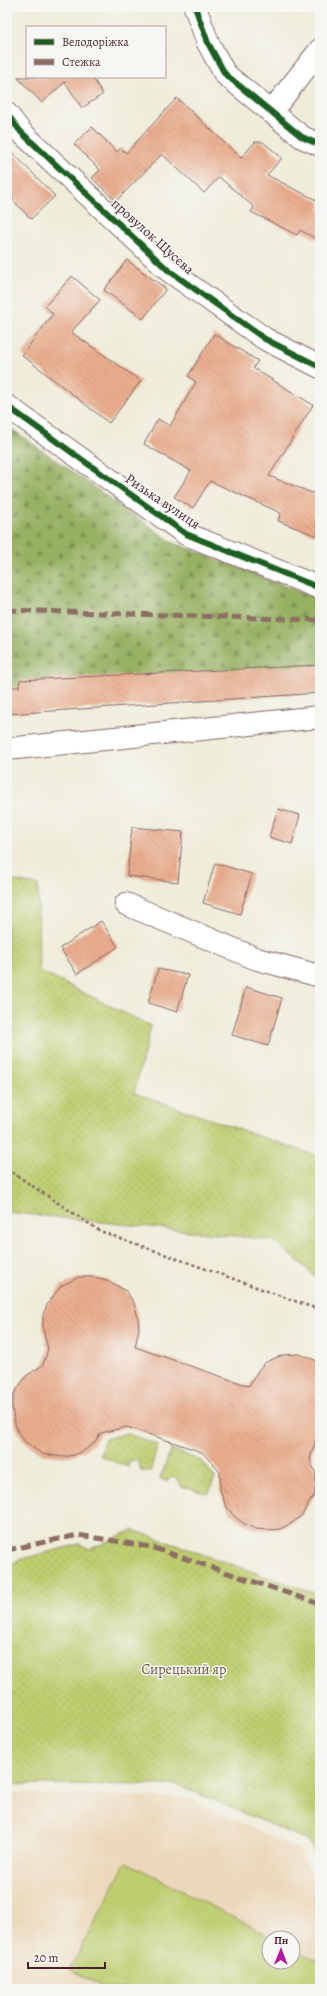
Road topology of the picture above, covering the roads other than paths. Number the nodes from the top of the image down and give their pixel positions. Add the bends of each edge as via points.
1 (195, 7) edge
2 (320, 50) edge
3 (272, 112) junction
4 (7, 114) edge
5 (320, 145) edge
6 (320, 367) edge
7 (7, 406) edge
8 (320, 588) edge
9 (320, 717) edge
10 (7, 748) edge
11 (126, 904) dead end
12 (320, 976) edge

1 - 3 street via 208,42 225,74
2 - 3 street
3 - 5 street via 302,137
4 - 6 street, провулок Щусєва via 21,132 168,270 265,339
7 - 8 street, Ризька вулиця via 186,534
9 - 10 street
11 - 12 street via 257,959

